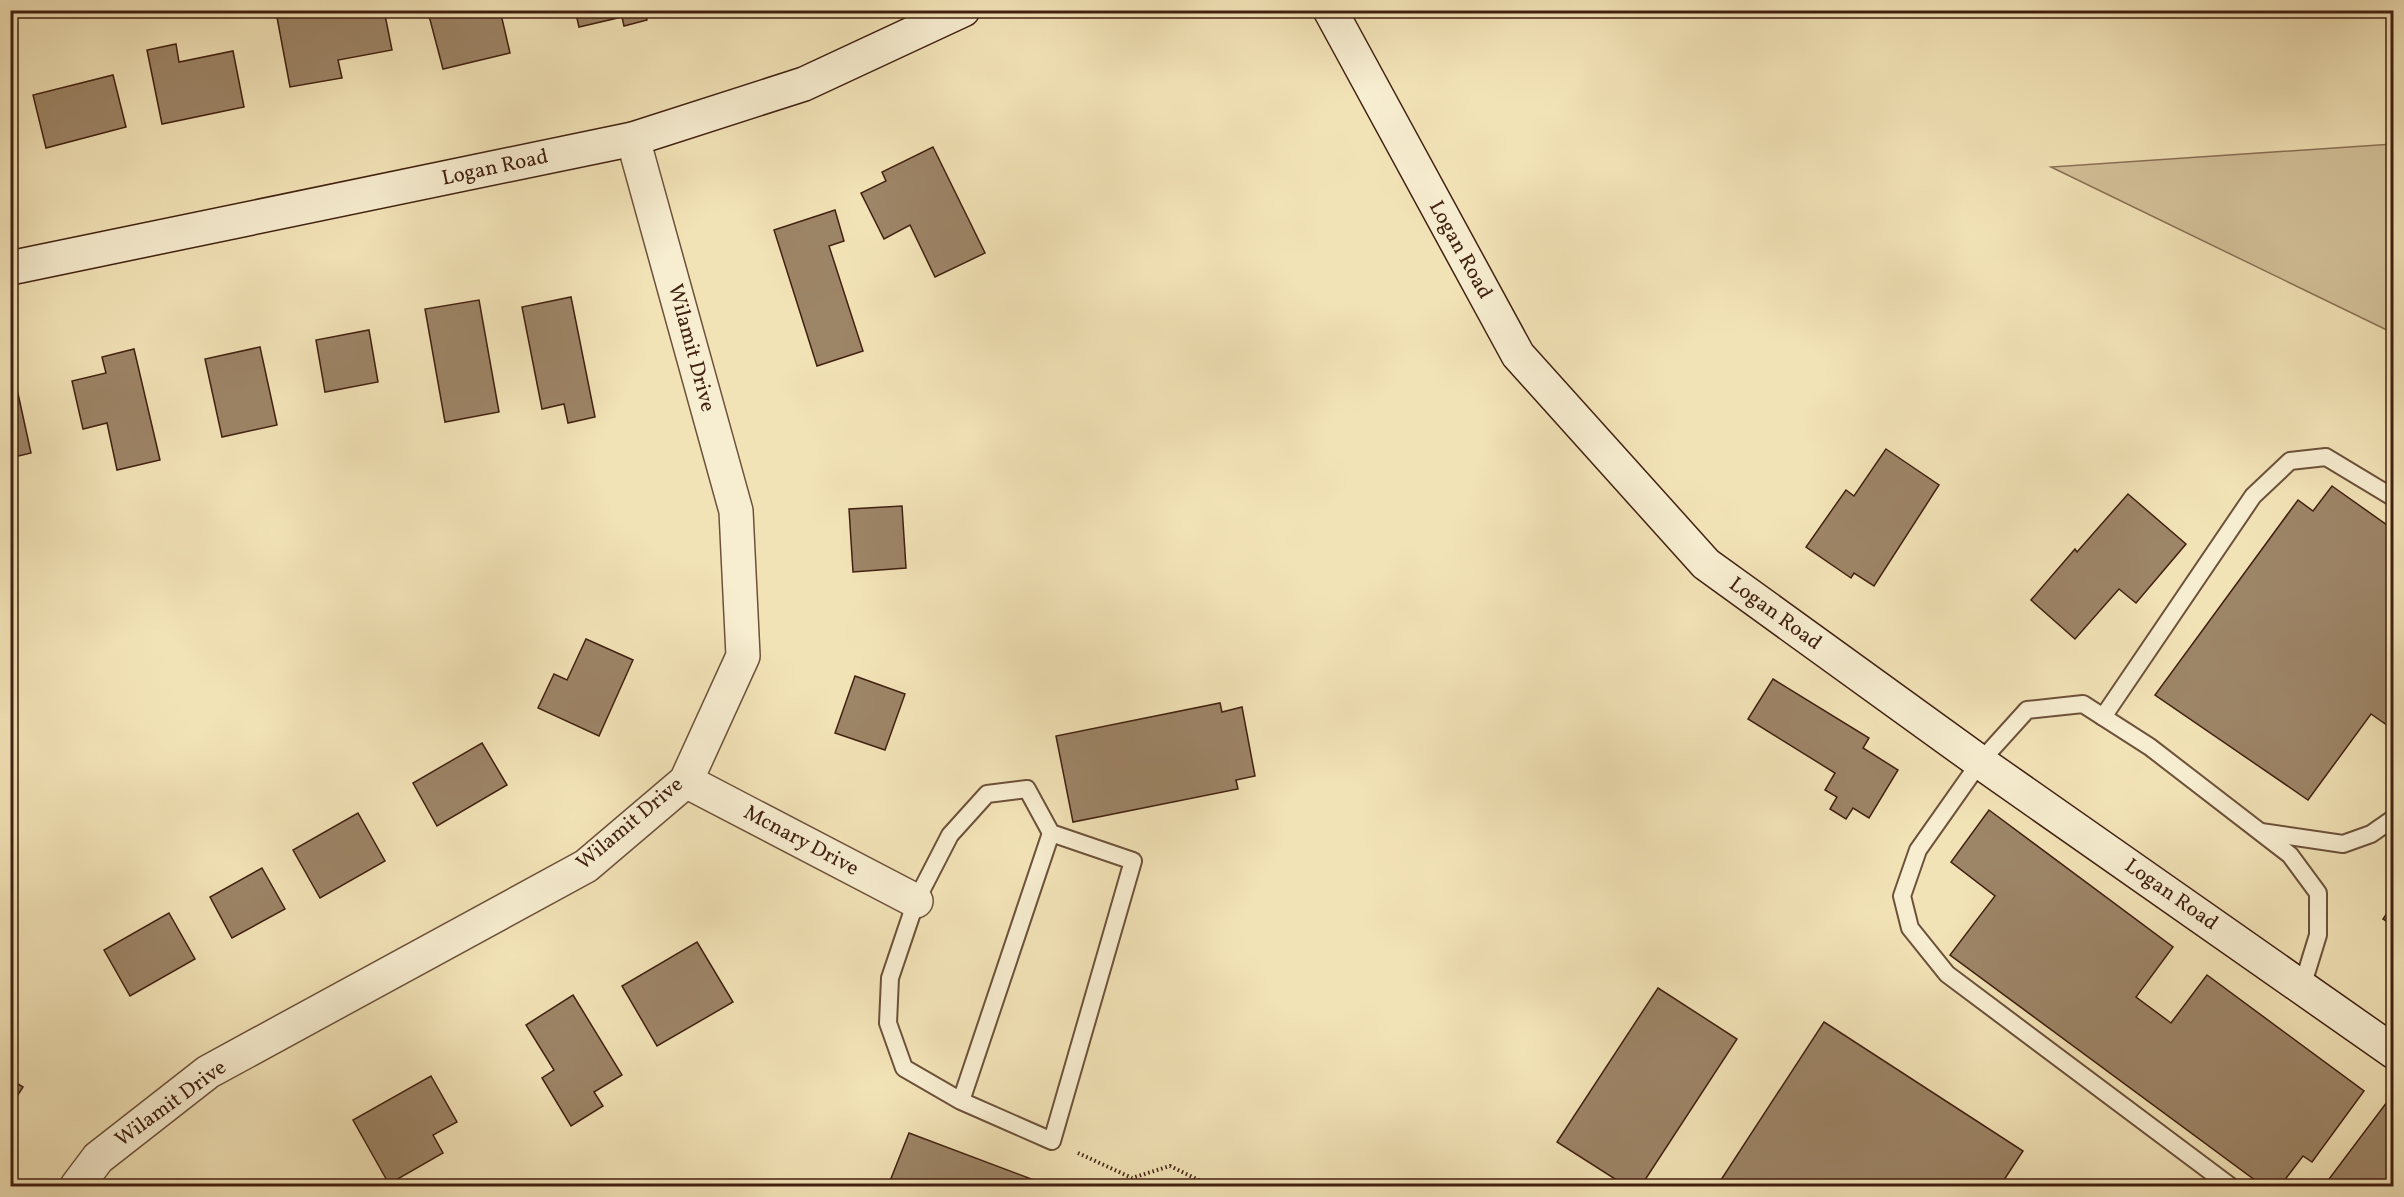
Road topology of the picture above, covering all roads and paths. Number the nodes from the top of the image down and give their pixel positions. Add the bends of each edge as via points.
1 (1330, 10) edge
2 (944, 15) edge
3 (633, 139) junction
4 (10, 268) edge
5 (2394, 498) edge
6 (2103, 717) junction
7 (1980, 762) junction
8 (686, 781) junction
9 (2394, 818) edge
10 (2260, 832) junction
11 (1051, 833) junction
12 (916, 902) junction
13 (2302, 987) junction
14 (2394, 1052) edge
15 (961, 1101) junction
16 (1053, 1142) junction
17 (77, 1186) edge
18 (1211, 1186) edge
19 (2230, 1186) edge

1 - 7 street, Logan Road via 1518,355 1706,564
2 - 3 street, Logan Road via 804,84
3 - 4 street, Logan Road
3 - 8 street, Wilamit Drive via 736,511 743,656
5 - 6 lane via 2326,457 2290,461 2253,496
6 - 7 lane via 2083,704 2027,710
6 - 10 lane via 2150,747
7 - 13 street, Logan Road
7 - 19 lane via 1918,850 1902,896 1910,928 1947,974
8 - 12 street, Mcnary Drive
8 - 17 street, Wilamit Drive via 586,866 208,1072 98,1158
9 - 10 lane via 2371,834 2343,844
10 - 13 lane via 2290,855 2318,892 2318,935
11 - 12 lane via 1027,789 987,794 950,836
11 - 15 lane
11 - 16 lane via 1133,861
12 - 15 lane via 890,978 888,1023 904,1068
13 - 14 street, Logan Road
15 - 16 lane
16 - 18 path via 1132,1178 1170,1166

